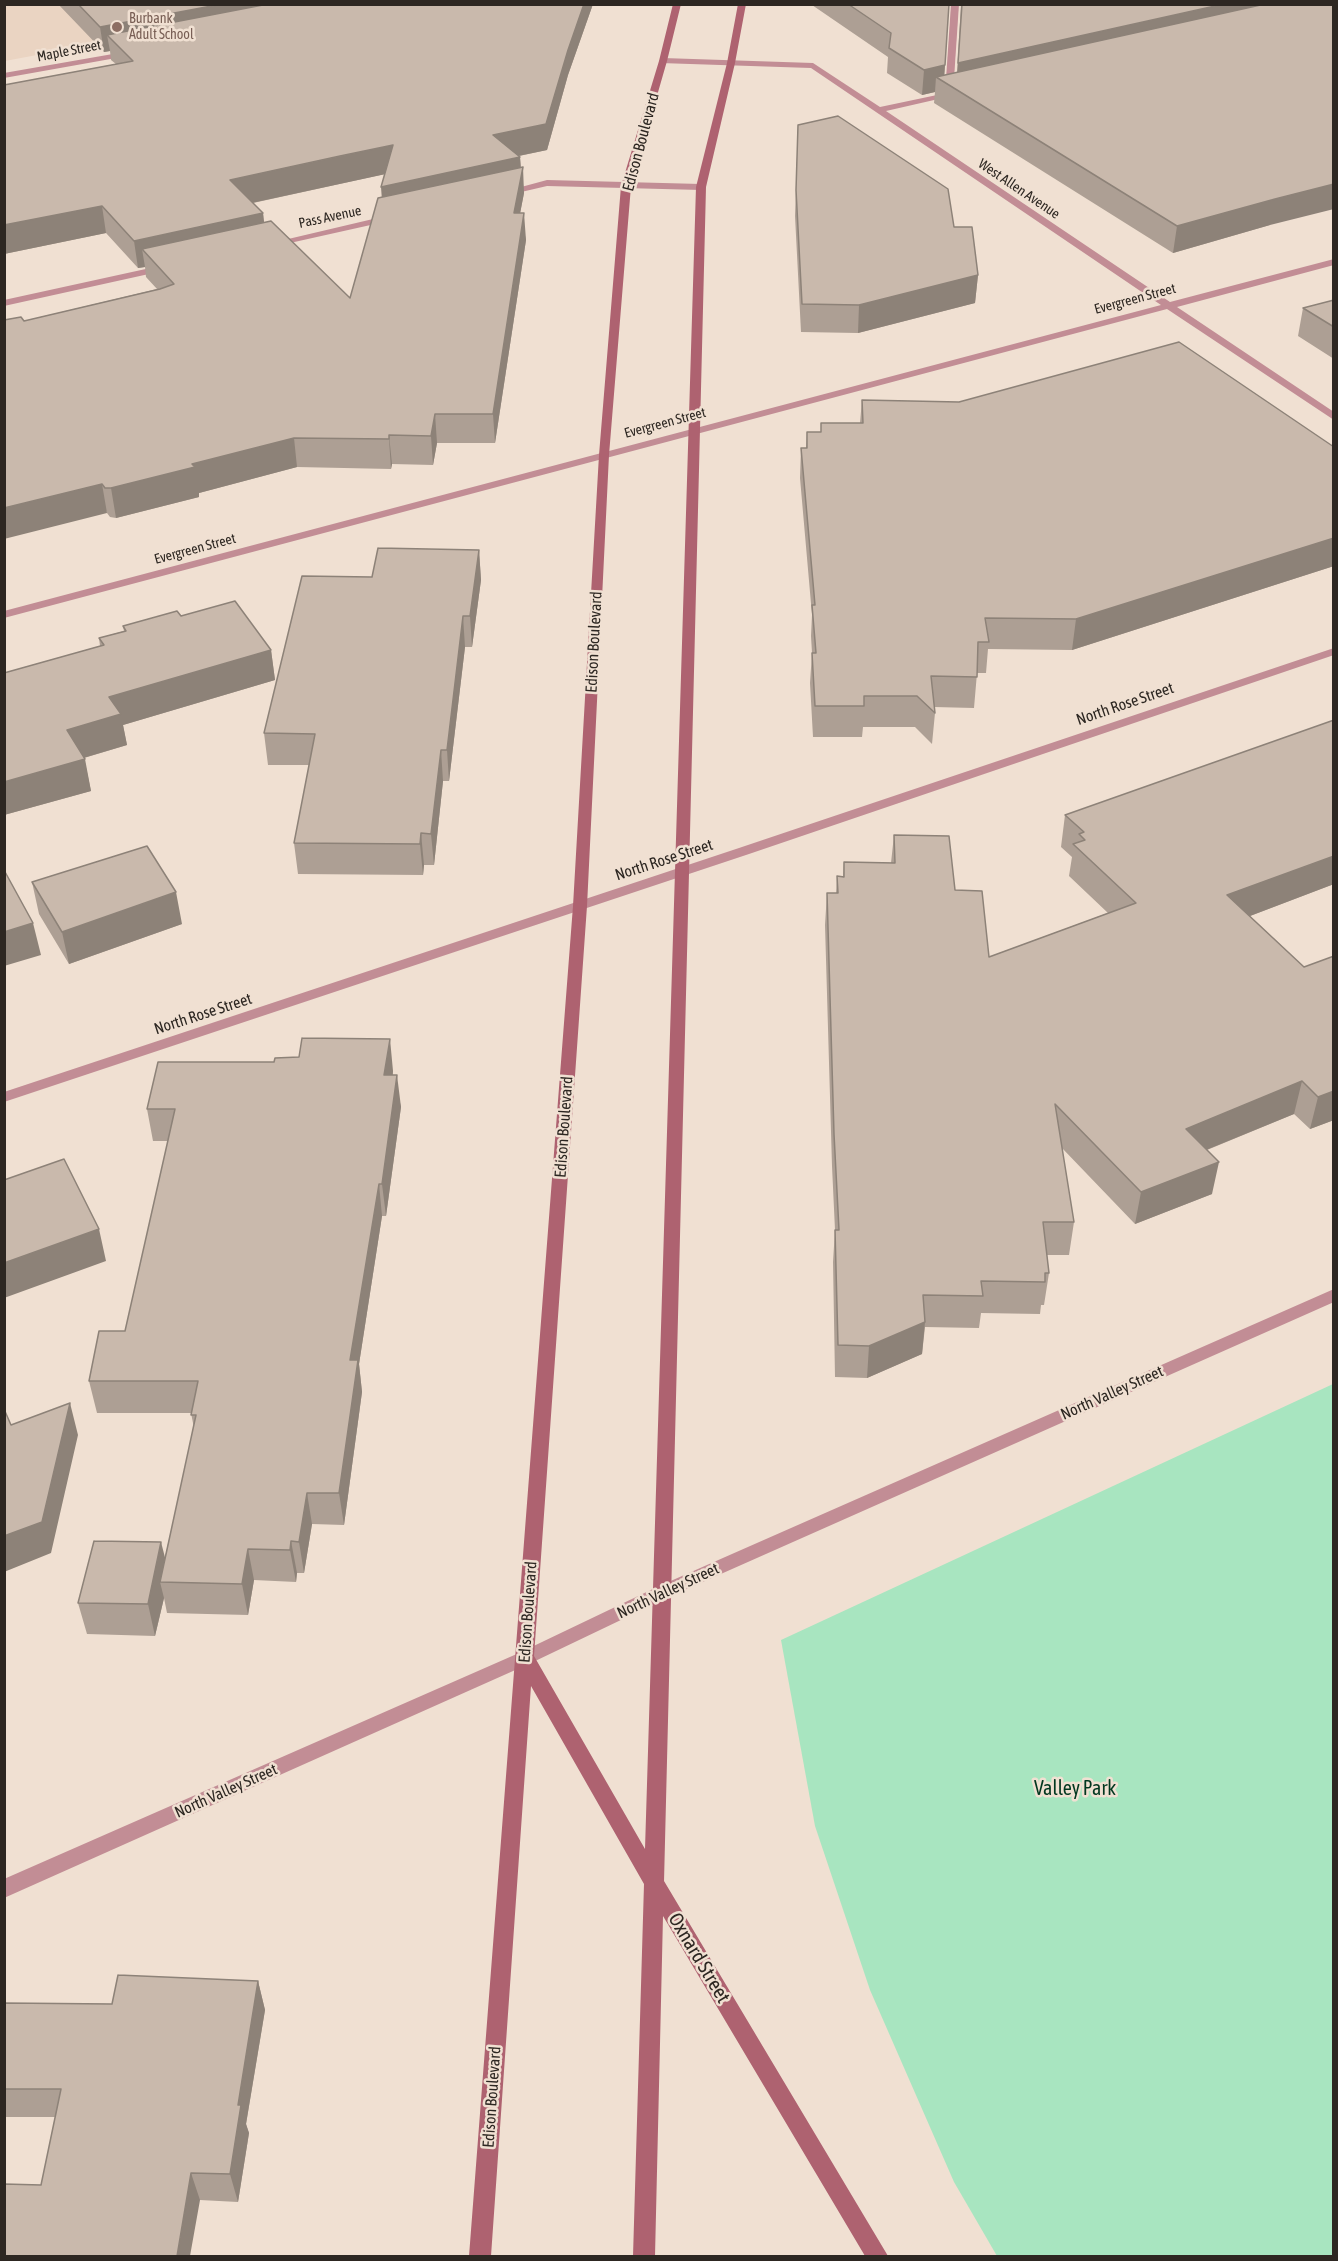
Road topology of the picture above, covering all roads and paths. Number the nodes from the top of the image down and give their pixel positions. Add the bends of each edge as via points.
1 (677, 4) edge
2 (742, 4) edge
3 (955, 4) edge
4 (135, 52) edge
5 (663, 61) junction
6 (731, 63) junction
7 (4, 76) edge
8 (961, 92) edge
9 (949, 94) junction
10 (879, 110) junction
11 (626, 186) junction
12 (701, 187) junction
13 (489, 196) edge
14 (397, 216) edge
15 (258, 247) edge
16 (1334, 262) edge
17 (178, 265) edge
18 (4, 303) edge
19 (1166, 306) junction
20 (1334, 417) edge
21 (695, 431) junction
22 (604, 455) junction
23 (4, 615) edge
24 (1334, 651) edge
25 (682, 872) junction
26 (580, 906) junction
27 (4, 1097) edge
28 (1334, 1295) edge
29 (663, 1592) junction
30 (525, 1658) junction
31 (655, 1884) junction
32 (4, 1889) edge
33 (480, 2256) edge
34 (644, 2256) edge
35 (877, 2256) edge

1 - 5 main road, Edison Boulevard
2 - 6 main road
3 - 9 street
4 - 7 street, Maple Street
5 - 6 street, West Allen Avenue
5 - 11 main road, Edison Boulevard
6 - 10 street, West Allen Avenue via 813,66
6 - 12 main road
8 - 9 street
9 - 10 street
10 - 19 street, West Allen Avenue
11 - 12 street
11 - 13 street via 547,183
11 - 22 main road, Edison Boulevard
12 - 21 main road
14 - 15 street, Pass Avenue
16 - 19 street, Evergreen Street
17 - 18 street
19 - 20 street, West Allen Avenue
19 - 21 street, Evergreen Street
21 - 22 street, Evergreen Street
21 - 25 main road
22 - 23 street, Evergreen Street
22 - 26 main road, Edison Boulevard
24 - 25 street, North Rose Street
25 - 26 street, North Rose Street
25 - 29 main road
26 - 27 street, North Rose Street
26 - 30 main road, Edison Boulevard
28 - 29 street, North Valley Street
29 - 30 street, North Valley Street
29 - 31 main road
30 - 31 main road, Oxnard Street
30 - 32 street, North Valley Street
30 - 33 main road, Edison Boulevard
31 - 34 main road
31 - 35 main road, Oxnard Street

